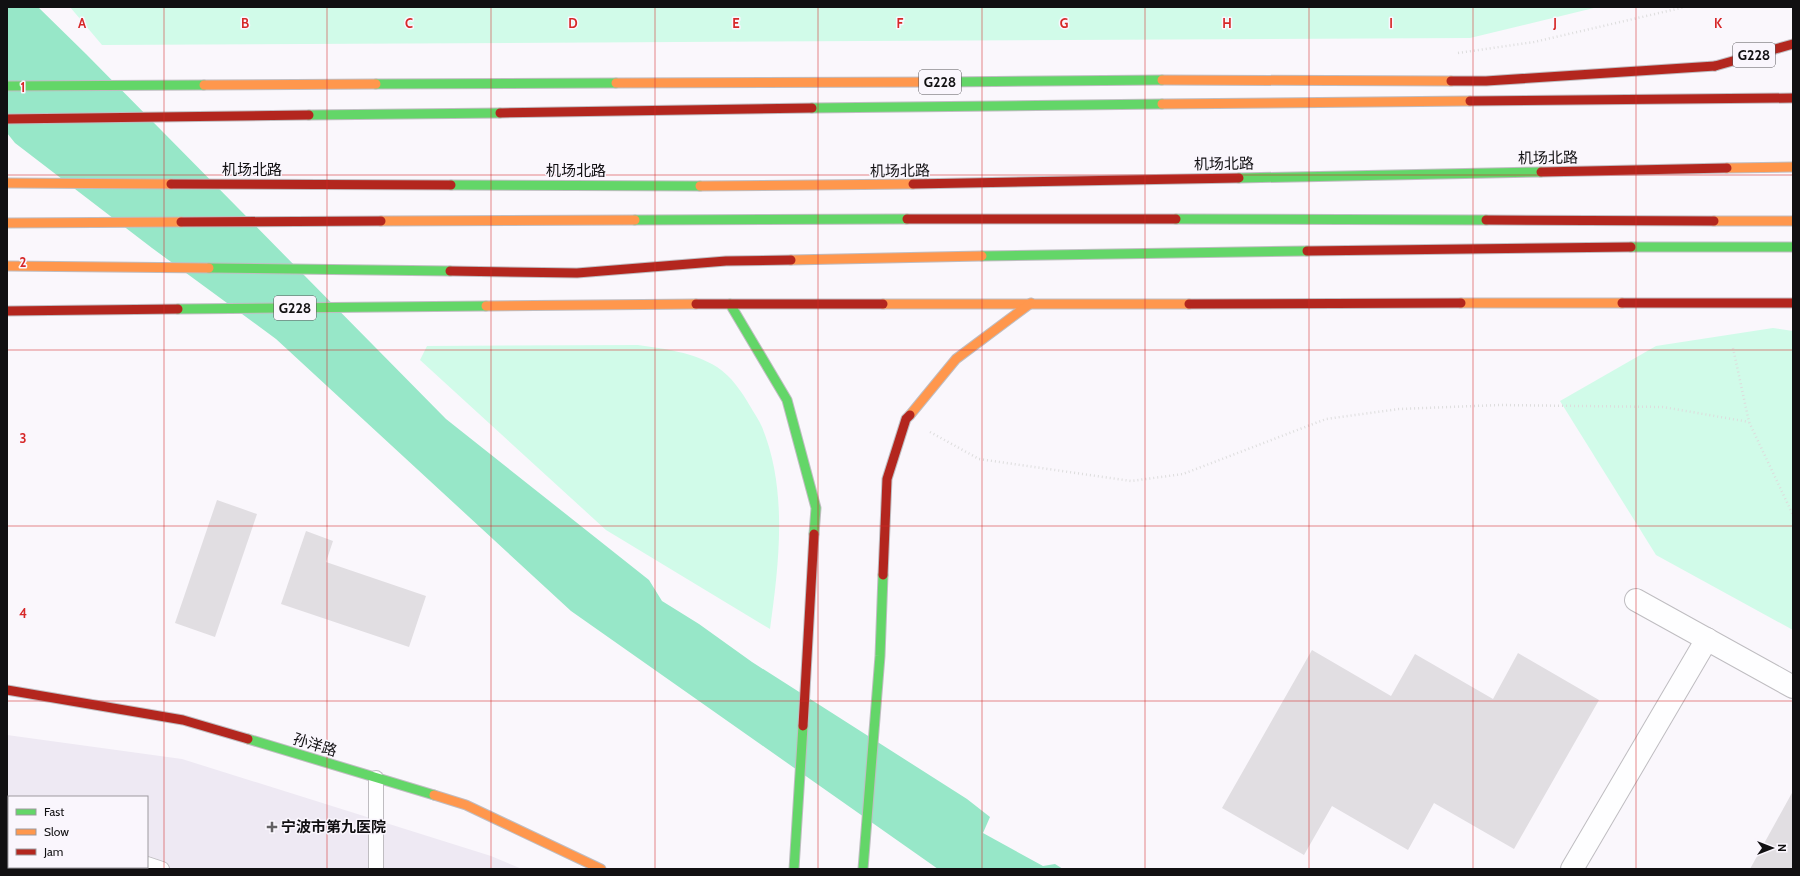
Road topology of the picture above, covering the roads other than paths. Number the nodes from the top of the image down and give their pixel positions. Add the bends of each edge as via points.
1 (1793, 44) edge
2 (1785, 56) dead end
3 (1715, 66) junction
4 (7, 86) edge
5 (1793, 98) edge
6 (7, 119) edge
7 (1793, 167) edge
8 (7, 183) edge
9 (7, 222) edge
10 (1793, 222) edge
11 (1793, 248) edge
12 (7, 266) edge
13 (1032, 303) junction
14 (1793, 303) edge
15 (730, 304) junction
16 (7, 310) edge
17 (1636, 600) dead end
18 (1707, 639) junction
19 (1793, 687) edge
20 (7, 690) edge
21 (376, 778) junction
22 (148, 864) edge
23 (162, 869) edge
24 (376, 869) edge
25 (601, 869) edge
26 (794, 869) edge
27 (863, 869) edge
28 (1572, 869) edge

1 - 3 main road, G228
2 - 3 main road
3 - 4 main road, G228 via 1486,81
5 - 6 main road
7 - 8 main road, 机场北路 via 826,186
9 - 10 main road via 1035,218
11 - 12 main road via 1438,249 726,261 577,273
13 - 14 main road, G228
13 - 15 main road, G228
13 - 27 main road via 956,359 906,419 887,479 880,656
15 - 16 main road, G228
15 - 26 main road via 787,400 816,508
17 - 18 street
18 - 19 street
18 - 28 street
20 - 21 main road, 孙洋路 via 183,720
21 - 24 lane
21 - 25 main road, 孙洋路 via 466,805
22 - 23 lane

